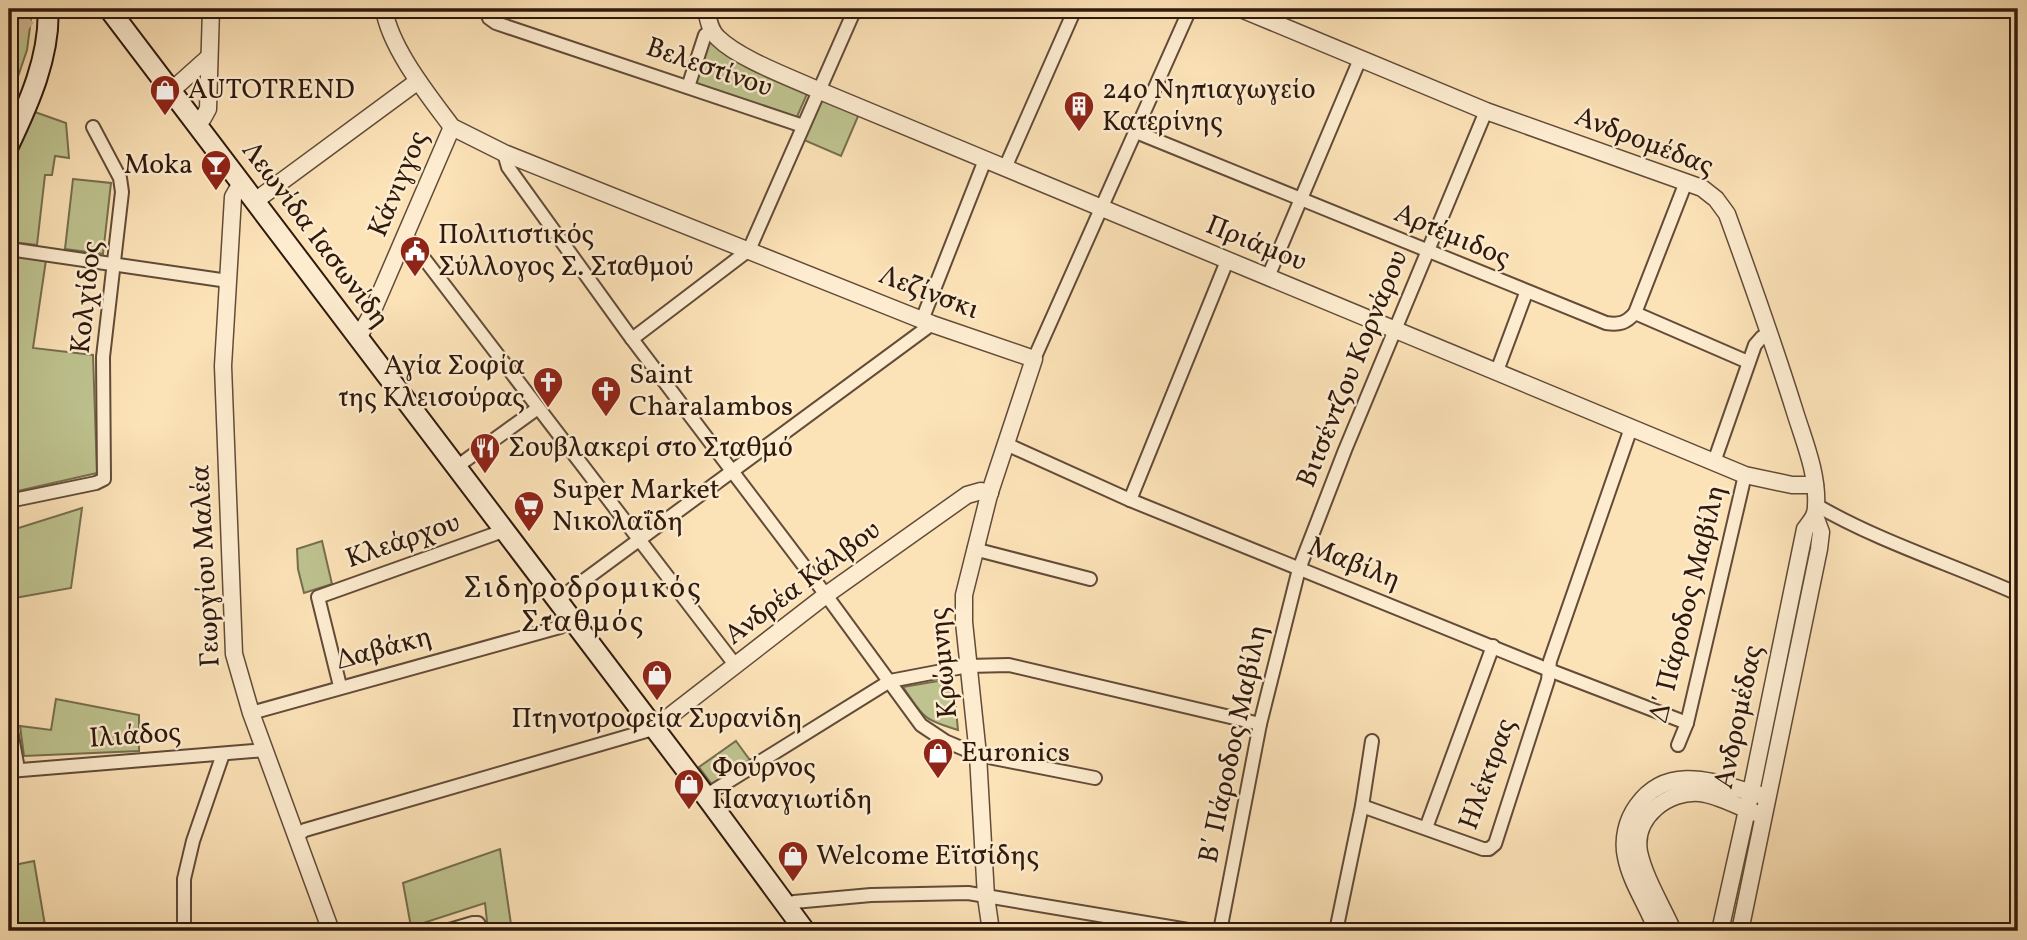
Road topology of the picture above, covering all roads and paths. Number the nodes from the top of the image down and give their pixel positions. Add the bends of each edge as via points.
1 (48, 9) edge
2 (110, 9) edge
3 (211, 9) edge
4 (384, 9) edge
5 (486, 9) edge
6 (706, 9) edge
7 (855, 9) edge
8 (1075, 9) edge
9 (1190, 9) edge
10 (1241, 9) edge
11 (712, 31) junction
12 (209, 57) junction
13 (1360, 59) junction
14 (418, 81) junction
15 (688, 87) junction
16 (172, 91) junction
17 (820, 91) junction
18 (1486, 111) junction
19 (197, 124) junction
20 (803, 126) junction
21 (93, 127) dead end
22 (452, 127) junction
23 (1136, 132) junction
24 (9, 145) edge
25 (505, 153) junction
26 (985, 160) junction
27 (1004, 168) junction
28 (1686, 182) junction
29 (249, 193) junction
30 (1301, 200) junction
31 (1102, 209) junction
32 (406, 235) junction
33 (9, 249) edge
34 (749, 250) junction
35 (1427, 251) junction
36 (1227, 261) junction
37 (113, 263) junction
38 (1268, 277) junction
39 (228, 281) junction
40 (1526, 293) junction
41 (1635, 313) junction
42 (927, 322) junction
43 (1396, 328) junction
44 (1770, 332) junction
45 (358, 338) junction
46 (632, 339) junction
47 (1034, 359) junction
48 (1748, 362) junction
49 (1497, 371) junction
50 (538, 408) junction
51 (1631, 428) junction
52 (1006, 444) junction
53 (1714, 462) junction
54 (455, 468) junction
55 (732, 470) junction
56 (1745, 475) junction
57 (1815, 485) junction
58 (990, 493) junction
59 (1130, 500) junction
60 (9, 501) edge
61 (1816, 511) junction
62 (503, 531) junction
63 (638, 540) junction
64 (974, 549) junction
65 (1299, 569) junction
66 (1090, 579) dead end
67 (2018, 594) edge
68 (826, 595) junction
69 (556, 601) junction
70 (571, 621) junction
71 (1493, 646) junction
72 (736, 666) junction
73 (968, 666) junction
74 (1549, 670) junction
75 (890, 681) junction
76 (341, 686) junction
77 (251, 713) junction
78 (9, 720) edge
79 (1687, 723) junction
80 (1260, 724) junction
81 (653, 729) junction
82 (1372, 741) dead end
83 (1678, 745) dead end
84 (265, 750) junction
85 (223, 754) junction
86 (978, 755) junction
87 (13, 770) edge
88 (1095, 778) dead end
89 (1751, 792) junction
90 (705, 796) junction
91 (1769, 797) junction
92 (1362, 806) junction
93 (1747, 810) junction
94 (1766, 816) junction
95 (1426, 828) junction
96 (731, 831) junction
97 (296, 836) junction
98 (986, 897) junction
99 (794, 902) junction
100 (481, 927) edge
101 (184, 931) edge
102 (331, 931) edge
103 (446, 931) edge
104 (791, 931) edge
105 (804, 931) edge
106 (815, 931) edge
107 (991, 931) edge
108 (1194, 931) edge
109 (1220, 931) edge
110 (1336, 931) edge
111 (1657, 931) edge
112 (1673, 931) edge
113 (1720, 931) edge
114 (1741, 931) edge

1 - 24 main road via 39,70
2 - 16 main road, Λεωνίδα Ιασωνίδη
3 - 12 street
4 - 14 street
5 - 15 street, Βελεστίνου via 496,23
6 - 11 street
7 - 17 street
8 - 27 street
9 - 23 street
10 - 13 street, Ανδρομέδας
11 - 15 street via 705,34
11 - 17 street, Πριάμου via 736,52
12 - 16 street
12 - 19 street via 208,109
13 - 18 street, Ανδρομέδας
13 - 30 street
14 - 22 street
14 - 29 street
15 - 20 street, Βελεστίνου
16 - 19 main road, Λεωνίδα Ιασωνίδη
17 - 20 street
17 - 26 street, Πριάμου
18 - 28 street, Ανδρομέδας
18 - 35 street, Βιτσέντζου Κορνάρου
19 - 29 main road, Λεωνίδα Ιασωνίδη
20 - 34 street
21 - 37 street, Κολχίδος via 120,178
22 - 25 street, Λεζίνσκι
22 - 32 street, Κάνιγγος
23 - 30 street, Αρτέμιδος
23 - 31 street
25 - 34 street, Λεζίνσκι
25 - 46 street via 509,167
26 - 27 street, Πριάμου
26 - 42 street
27 - 31 street, Πριάμου
28 - 41 street
28 - 44 street, Ανδρομέδας via 1702,188 1727,214
29 - 39 street, Γεωργίου Μαλέα via 236,190 233,197
29 - 45 main road, Λεωνίδα Ιασωνίδη
30 - 35 street, Αρτέμιδος
30 - 38 street
31 - 36 street, Πριάμου
31 - 47 street
32 - 45 street, Κάνιγγος
32 - 50 street
33 - 37 street
34 - 42 street, Λεζίνσκι
34 - 46 street
35 - 40 street, Αρτέμιδος
35 - 43 street, Βιτσέντζου Κορνάρου
36 - 38 street, Πριάμου
36 - 59 street
37 - 39 street
37 - 60 street, Κολχίδος via 103,357 104,479
38 - 43 street, Πριάμου
39 - 77 street, Γεωργίου Μαλέα via 224,408 232,634
40 - 41 street, Αρτέμιδος via 1606,323 1628,321
40 - 49 street
41 - 48 street
42 - 47 street, Λεζίνσκι
42 - 55 street
43 - 49 street, Πριάμου
43 - 65 street, Βιτσέντζου Κορνάρου
44 - 48 street via 1755,345
44 - 57 street, Ανδρομέδας
45 - 54 main road, Λεωνίδα Ιασωνίδη
46 - 55 street
47 - 52 street, Κρώμνης
48 - 53 street
49 - 51 street, Πριάμου
50 - 54 street
50 - 63 street
51 - 53 street, Πριάμου
51 - 74 street
52 - 58 street, Κρώμνης
52 - 59 street, Μαβίλη
53 - 56 street, Πριάμου
54 - 62 main road, Λεωνίδα Ιασωνίδη
55 - 63 street
55 - 68 street
56 - 57 street, Πριάμου
56 - 79 street, Δ΄ Πάροδος Μαβίλη
57 - 61 street, Ανδρομέδας
58 - 64 street, Κρώμνης
58 - 68 street, Ανδρέα Κάλβου via 967,495
59 - 65 street, Μαβίλη
61 - 67 street
61 - 89 street, Ανδρομέδας via 1805,529
61 - 91 street, Ανδρομέδας via 1819,549
62 - 69 main road, Λεωνίδα Ιασωνίδη
62 - 76 street, Κλεάρχου via 318,597
63 - 69 street
63 - 72 street
64 - 66 street
64 - 73 street, Κρώμνης via 964,595
65 - 71 street, Μαβίλη
65 - 80 street, Β΄ Πάροδος Μαβίλη
68 - 72 street, Ανδρέα Κάλβου
68 - 75 street
69 - 70 main road, Λεωνίδα Ιασωνίδη
70 - 76 street, Δαβάκη
70 - 81 main road, Λεωνίδα Ιασωνίδη
71 - 74 street, Μαβίλη
71 - 95 street
72 - 81 street, Ανδρέα Κάλβου
73 - 75 street
73 - 80 street via 1009,666
73 - 86 street, Κρώμνης
74 - 79 street, Μαβίλη
74 - 95 street, Ηλέκτρας via 1495,844 1483,849
75 - 86 street via 921,725
75 - 90 street
76 - 77 street, Δαβάκη
77 - 84 street, Γεωργίου Μαλέα
78 - 87 street
79 - 83 street, Δ΄ Πάροδος Μαβίλη
80 - 109 street, Β΄ Πάροδος Μαβίλη
81 - 90 main road, Λεωνίδα Ιασωνίδη
81 - 97 street
82 - 92 street
84 - 85 street, Ιλιάδος
84 - 97 street, Γεωργίου Μαλέα
85 - 87 street, Ιλιάδος
85 - 101 street via 184,878
86 - 88 street
86 - 98 street, Κρώμνης
89 - 91 street
89 - 93 street, Ανδρομέδας
89 - 111 street via 1715,780 1686,779 1645,795 1632,813 1625,834 1626,859
90 - 96 main road, Λεωνίδα Ιασωνίδη
91 - 94 street, Ανδρομέδας
92 - 95 street, Ηλέκτρας
92 - 110 street
93 - 94 street
93 - 112 street via 1713,796 1690,793 1665,801 1649,814 1639,851
93 - 113 street, Ανδρομέδας
94 - 114 street, Ανδρομέδας
96 - 99 main road via 758,855
96 - 104 main road via 750,875
96 - 105 main road
97 - 102 street, Γεωργίου Μαλέα
98 - 99 street via 946,892
98 - 107 street, Κρώμνης
98 - 108 street
99 - 106 main road
100 - 103 street via 473,923

